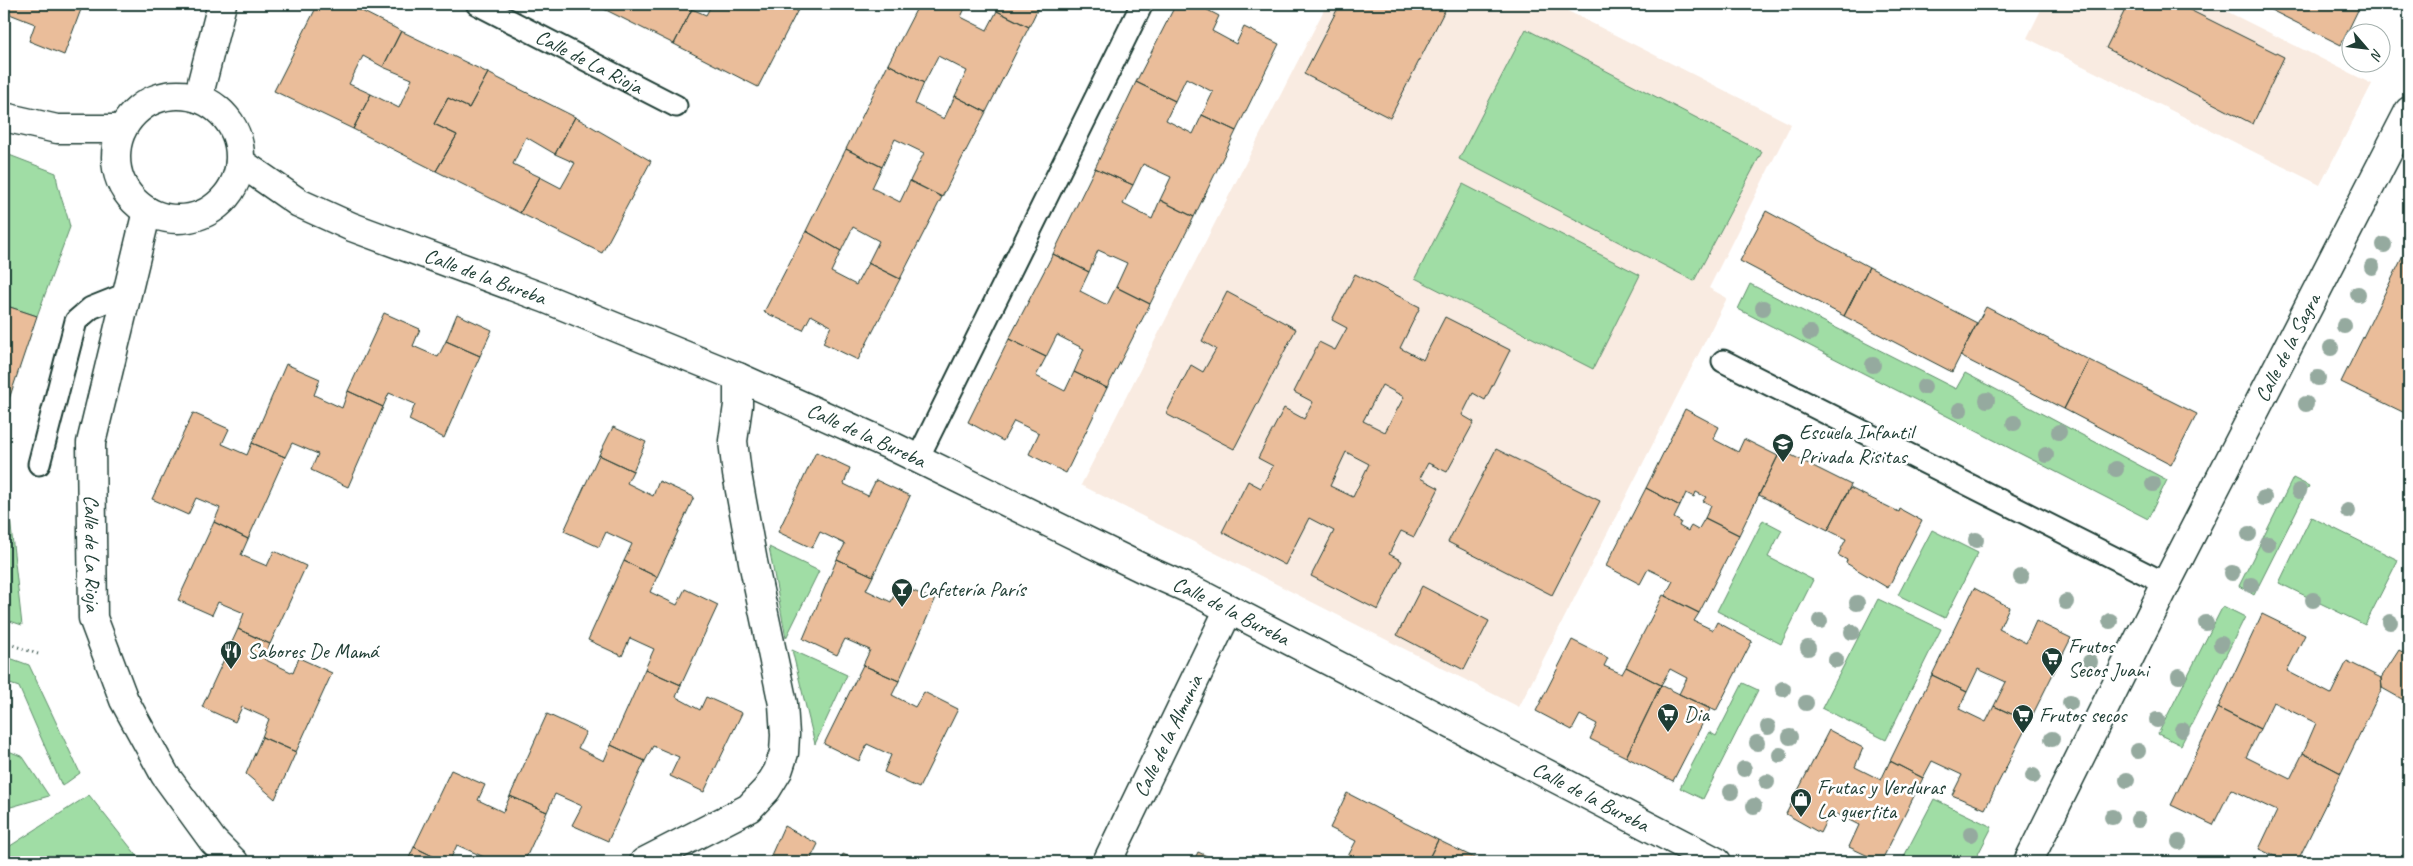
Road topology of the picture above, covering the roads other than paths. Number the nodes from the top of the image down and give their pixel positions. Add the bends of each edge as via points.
1 (222, 4) edge
2 (477, 4) edge
3 (1142, 4) edge
4 (198, 98) junction
5 (676, 106) dead end
6 (2409, 111) edge
7 (4, 117) edge
8 (122, 130) junction
9 (240, 162) junction
10 (147, 211) junction
11 (126, 294) junction
12 (1724, 361) dead end
13 (738, 377) junction
14 (918, 458) junction
15 (39, 464) dead end
16 (2166, 584) junction
17 (1229, 609) junction
18 (234, 862) edge
19 (644, 862) edge
20 (1108, 862) edge
21 (1717, 862) edge
22 (2028, 862) edge

1 - 4 street
2 - 5 lane, Calle de La Rioja
3 - 14 lane
4 - 8 street via 163,97 143,106
4 - 9 street via 217,109 228,121 238,140
6 - 16 street, Calle de la Sagra
7 - 8 street via 57,129
8 - 10 street via 116,150 122,183 134,201
9 - 10 street via 232,188 218,205 199,216 168,219
9 - 13 street, Calle de la Bureba via 299,203 352,227 544,298
10 - 11 street, Calle de La Rioja
11 - 15 lane via 91,308 76,321
11 - 18 street, Calle de La Rioja via 91,443 93,618 124,700 165,775 213,841
12 - 16 lane
13 - 14 street, Calle de la Bureba
13 - 19 street via 733,441 737,474 783,704 784,752 767,789 749,808
14 - 17 street, Calle de la Bureba
16 - 22 street, Calle de la Sagra
17 - 20 street, Calle de la Almunia
17 - 21 street, Calle de la Bureba

